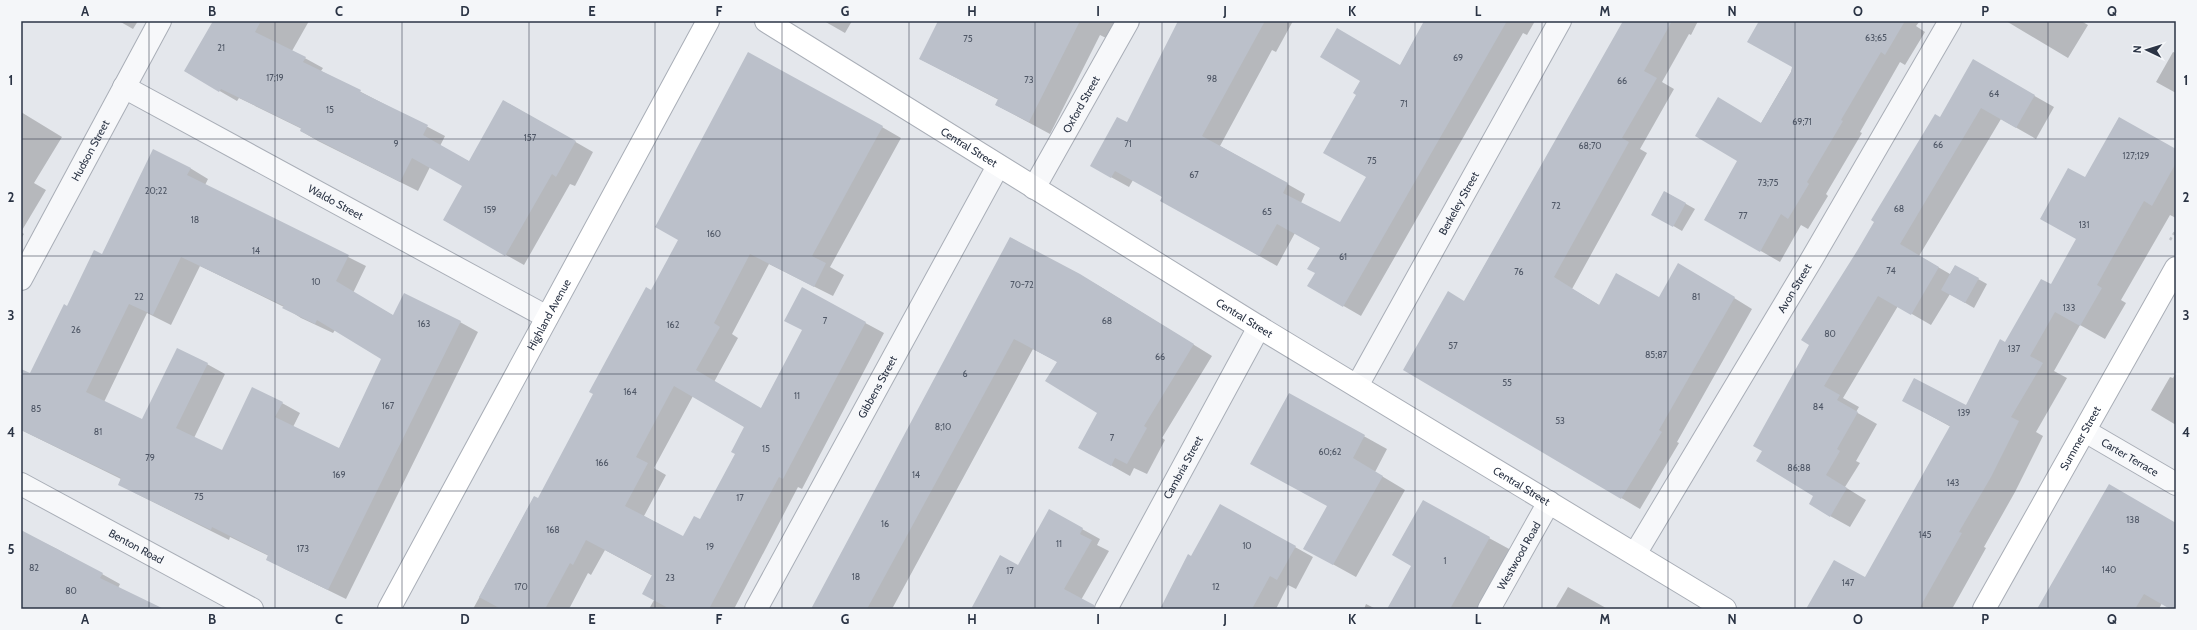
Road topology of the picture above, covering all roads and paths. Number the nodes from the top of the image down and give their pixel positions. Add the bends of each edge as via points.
1 (160, 21) edge
2 (708, 21) edge
3 (766, 21) edge
4 (1128, 21) edge
5 (1560, 21) edge
6 (1950, 21) edge
7 (124, 87) junction
8 (998, 166) junction
9 (1034, 188) junction
10 (2176, 268) edge
11 (21, 279) edge
12 (547, 317) junction
13 (1259, 327) junction
14 (1357, 386) junction
15 (2085, 431) junction
16 (21, 484) edge
17 (2176, 484) edge
18 (1549, 502) junction
19 (1635, 554) junction
20 (252, 609) edge
21 (389, 609) edge
22 (756, 609) edge
23 (1106, 609) edge
24 (1489, 609) edge
25 (1725, 609) edge
26 (1984, 609) edge

1 - 7 street, Hudson Street
2 - 12 street, Highland Avenue
3 - 8 street, Central Street
4 - 9 street, Oxford Street
5 - 14 street, Berkeley Street
6 - 19 street, Avon Street via 1813,257
7 - 11 street, Hudson Street
7 - 12 street, Waldo Street
8 - 9 street, Central Street
8 - 22 street, Gibbens Street
9 - 13 street, Central Street
10 - 15 street, Summer Street
12 - 21 street, Highland Avenue
13 - 14 street, Central Street
13 - 23 street, Cambria Street
14 - 18 street, Central Street
15 - 17 street, Carter Terrace
15 - 26 street, Summer Street
16 - 20 street, Benton Road
18 - 19 street, Central Street
18 - 24 street, Westwood Road
19 - 25 street, Central Street

